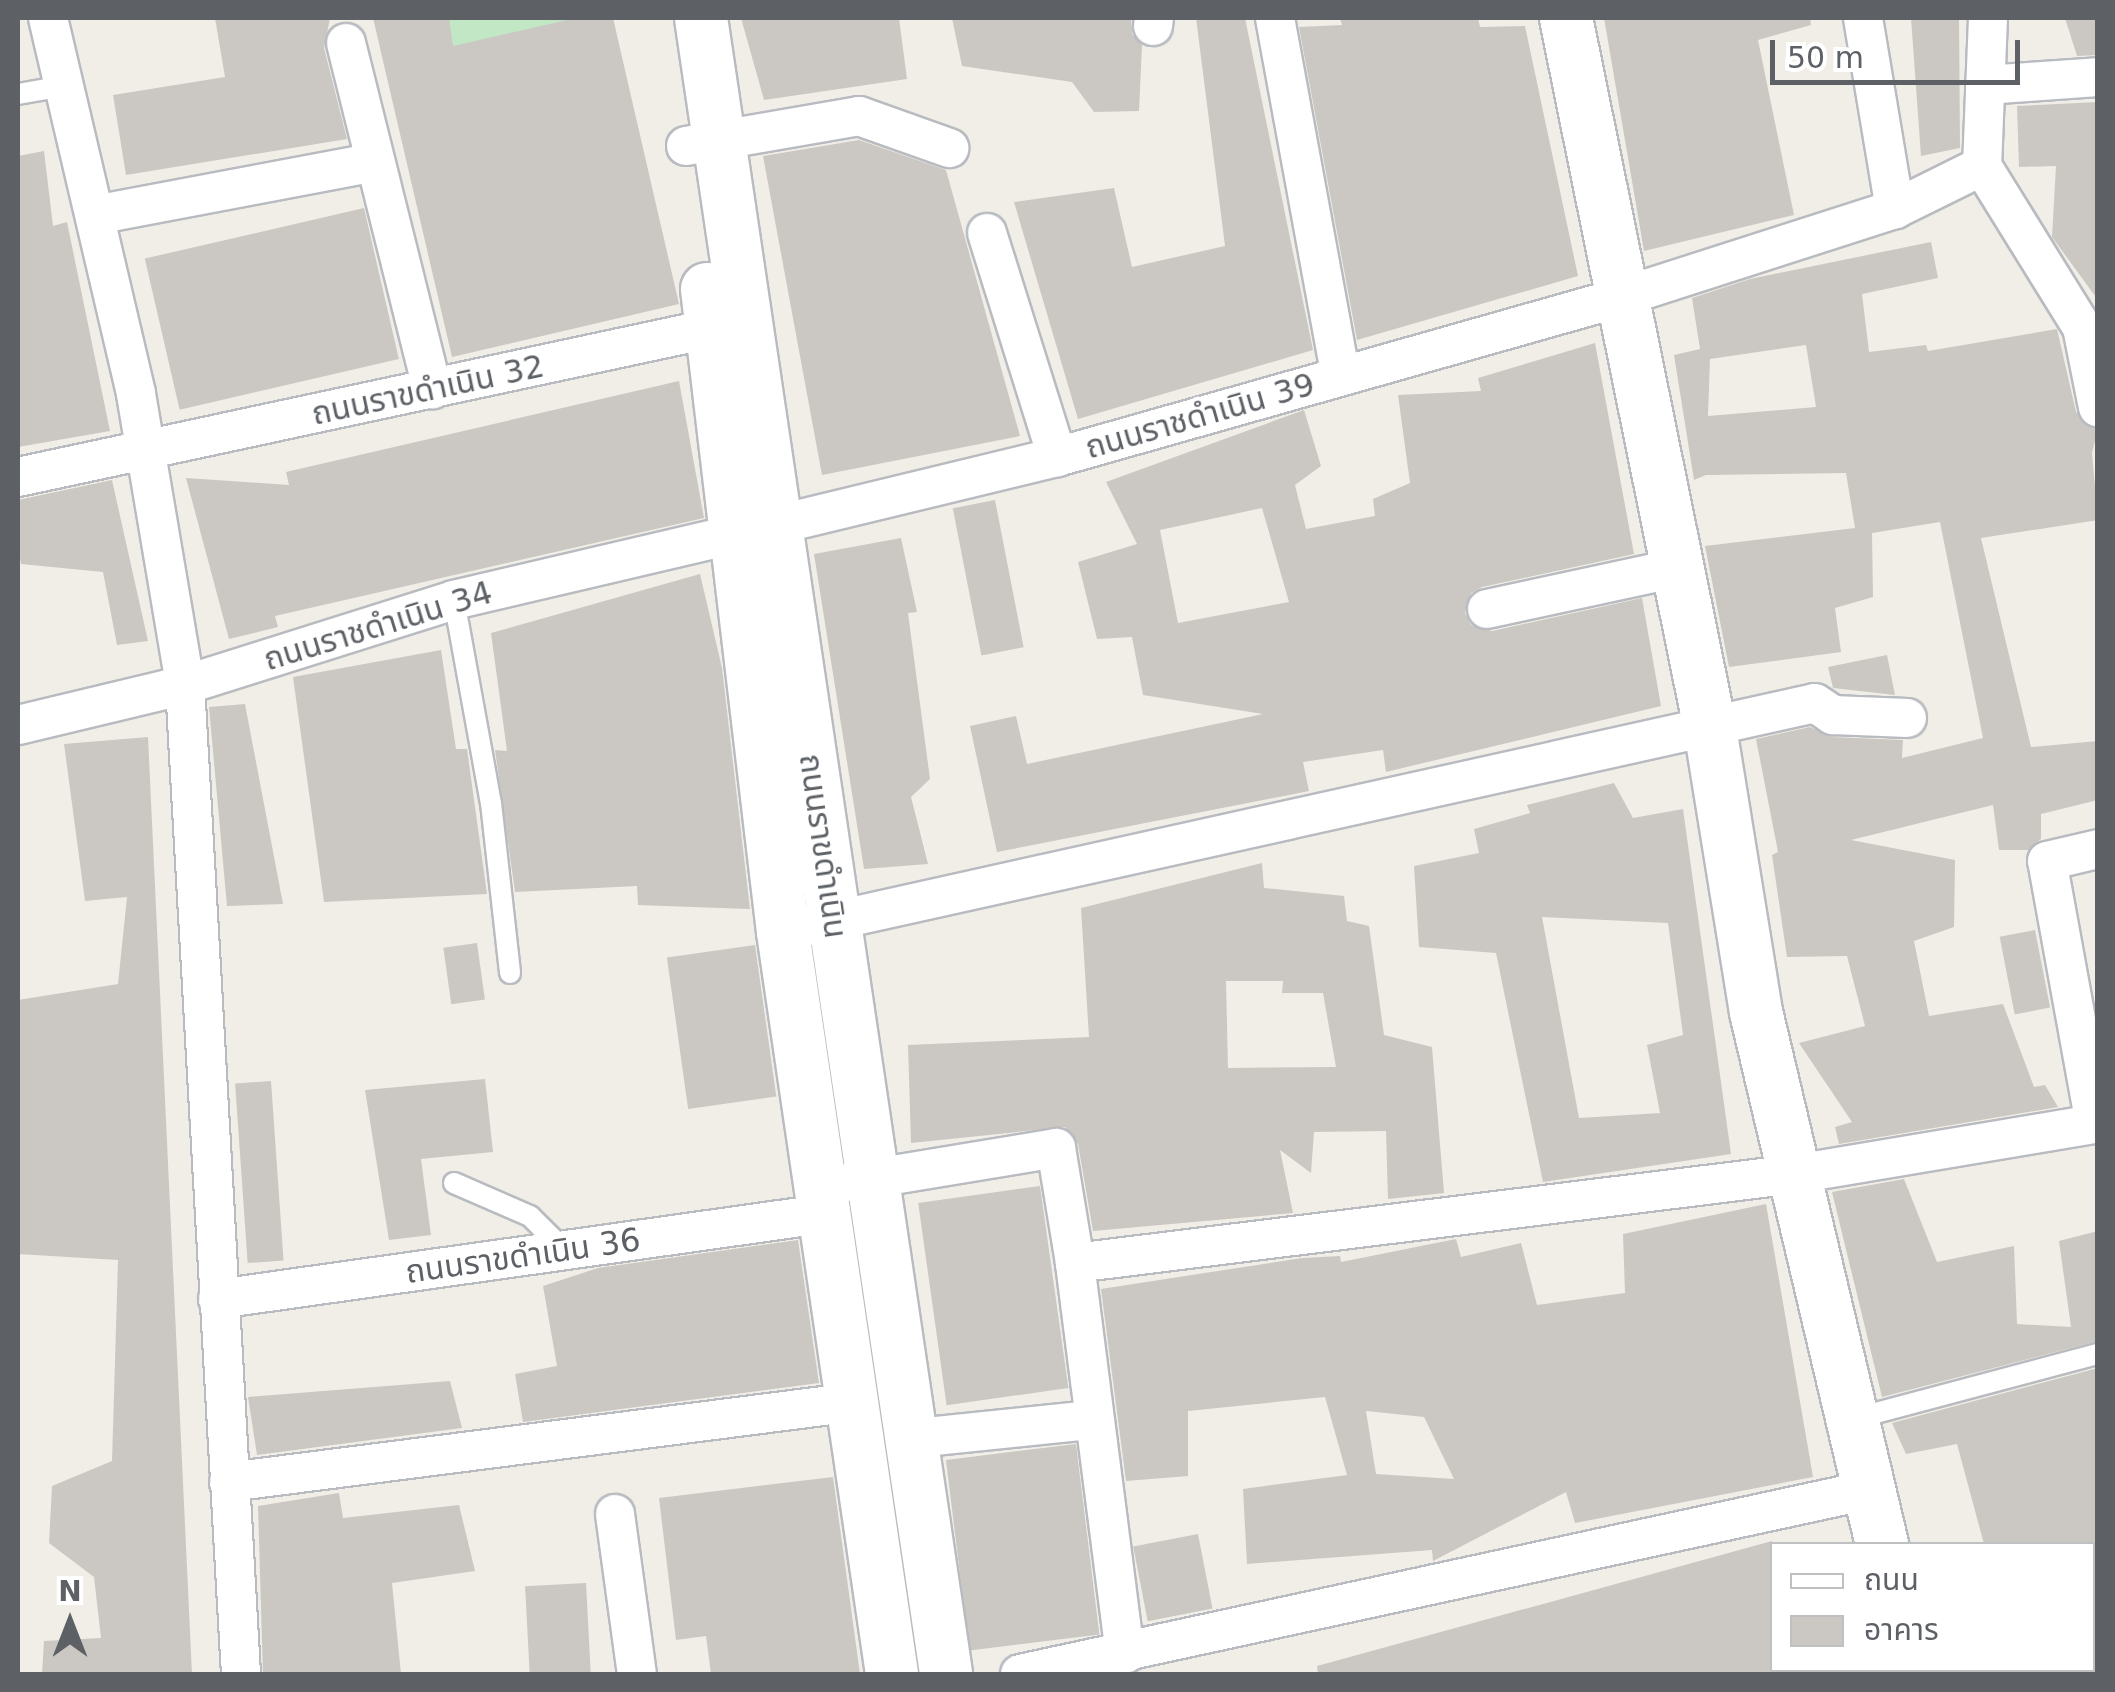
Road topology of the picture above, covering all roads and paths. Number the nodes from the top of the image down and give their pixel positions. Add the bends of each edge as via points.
1 (48, 18) edge
2 (667, 18) edge
3 (700, 18) edge
4 (1274, 18) edge
5 (1566, 18) edge
6 (1863, 18) edge
7 (1988, 18) edge
8 (346, 43) dead end
9 (2098, 77) edge
10 (1985, 85) junction
11 (64, 86) junction
12 (18, 94) edge
13 (702, 143) junction
14 (948, 148) dead end
15 (375, 162) junction
16 (1982, 166) junction
17 (1895, 209) junction
18 (94, 215) junction
19 (987, 232) dead end
20 (1618, 298) junction
21 (712, 328) junction
22 (1341, 376) junction
23 (432, 389) junction
24 (2098, 407) edge
25 (144, 452) junction
26 (1057, 457) junction
27 (18, 477) edge
28 (760, 529) junction
29 (1676, 568) junction
30 (454, 600) junction
31 (1487, 609) dead end
32 (185, 686) junction
33 (1907, 718) dead end
34 (18, 725) edge
35 (1710, 728) junction
36 (2098, 849) edge
37 (808, 926) junction
38 (510, 973) dead end
39 (1796, 1174) junction
40 (454, 1183) dead end
41 (840, 1193) junction
42 (564, 1250) junction
43 (1075, 1264) junction
44 (218, 1300) junction
45 (2098, 1354) edge
46 (854, 1402) junction
47 (1851, 1419) junction
48 (1092, 1420) junction
49 (907, 1439) junction
50 (229, 1482) junction
51 (1868, 1490) junction
52 (615, 1514) dead end
53 (1881, 1542) edge
54 (1125, 1654) junction
55 (241, 1674) edge
56 (637, 1674) edge
57 (892, 1674) edge
58 (946, 1674) edge
59 (1020, 1674) edge

1 - 11 street
2 - 13 main road, ถนนราขดำเนิน
3 - 13 main road, ถนนราขดำเนิน
4 - 22 street
5 - 20 main road
6 - 17 street
7 - 10 street
8 - 15 street
9 - 10 street
10 - 16 street
11 - 12 lane
11 - 18 street
13 - 14 street via 859,116
13 - 21 main road, ถนนราขดำเนิน
13 - 28 main road, ถนนราขดำเนิน
15 - 18 street
15 - 23 street
16 - 17 street, ถนนราชดำเนิน 39
16 - 24 street via 2082,327
17 - 20 street, ถนนราชดำเนิน 39
18 - 25 street
19 - 26 street
20 - 22 street, ถนนราชดำเนิน 39
20 - 29 main road
21 - 23 street, ถนนราขดำเนิน 32
21 - 28 main road, ถนนราขดำเนิน
22 - 26 street, ถนนราชดำเนิน 39
23 - 25 street, ถนนราขดำเนิน 32
25 - 27 street, ถนนราขดำเนิน 32
25 - 32 street
26 - 28 street, ถนนราชดำเนิน 39
28 - 30 street, ถนนราชดำเนิน 34
28 - 37 main road, ถนนราขดำเนิน
29 - 31 street
29 - 35 main road
30 - 32 street, ถนนราชดำเนิน 34
30 - 38 lane via 491,803
32 - 34 street, ถนนราชดำเนิน 34
32 - 44 street
33 - 35 street via 1833,715 1815,702
35 - 37 street
35 - 39 main road via 1756,1012
36 - 39 street via 2047,862 2095,1124
37 - 41 main road, ถนนราขดำเนิน
39 - 43 street
39 - 47 main road
40 - 42 lane via 530,1216
41 - 42 street, ถนนราขดำเนิน 36
41 - 43 street, ถนนราขดำเนิน 36 via 1056,1148
41 - 46 main road, ถนนราขดำเนิน
41 - 49 main road, ถนนราขดำเนิน
42 - 44 street, ถนนราขดำเนิน 36
43 - 48 street
44 - 50 street
45 - 47 lane
46 - 50 street
46 - 57 main road, ถนนราขดำเนิน
47 - 51 main road
48 - 49 street
48 - 54 street
49 - 58 main road, ถนนราขดำเนิน
50 - 55 street
51 - 53 main road
51 - 54 street
52 - 56 street
54 - 59 street

